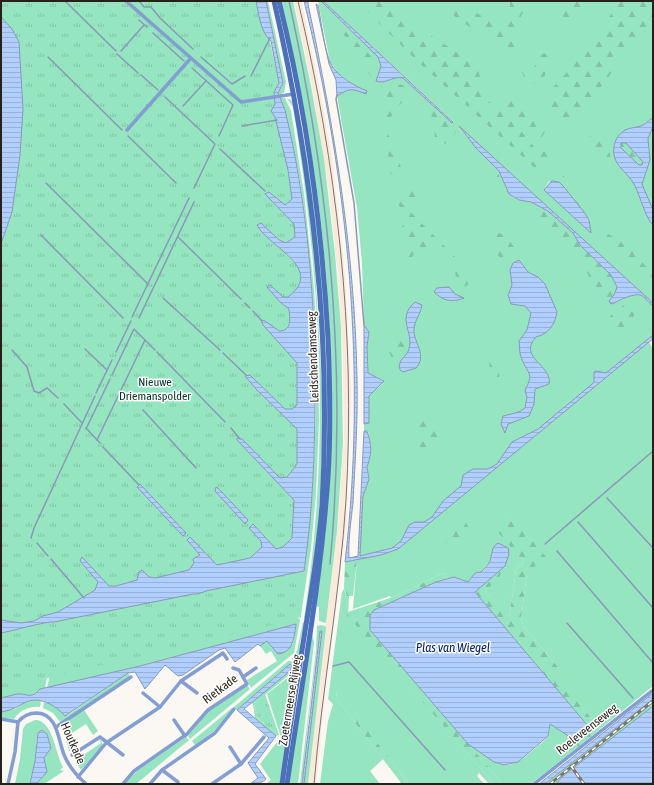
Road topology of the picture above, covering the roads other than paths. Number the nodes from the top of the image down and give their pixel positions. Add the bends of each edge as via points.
1 (126, 1) edge
2 (274, 1) edge
3 (280, 1) edge
4 (191, 58) junction
5 (297, 94) junction
6 (127, 130) dead end
7 (310, 620) junction
8 (227, 659) dead end
9 (233, 668) dead end
10 (256, 668) dead end
11 (131, 677) dead end
12 (243, 677) junction
13 (182, 681) junction
14 (653, 690) edge
15 (143, 693) dead end
16 (197, 693) dead end
17 (160, 707) junction
18 (234, 709) dead end
19 (1, 719) edge
20 (174, 720) dead end
21 (18, 722) junction
22 (56, 727) junction
23 (186, 736) junction
24 (264, 737) dead end
25 (106, 743) junction
26 (230, 747) dead end
27 (72, 755) dead end
28 (122, 755) dead end
29 (241, 764) junction
30 (162, 770) junction
31 (78, 777) junction
32 (178, 782) dead end
33 (8, 784) edge
34 (86, 784) edge
35 (123, 784) edge
36 (150, 784) edge
37 (212, 784) edge
38 (282, 784) edge
39 (287, 784) edge
40 (534, 784) edge

1 - 4 street
2 - 5 main road, Leidschendamseweg
3 - 5 main road, Leidschendamseweg
4 - 5 street via 241,102
4 - 6 street
5 - 7 main road, Leidschendamseweg via 320,235 326,295 329,376 328,475 321,559
7 - 38 main road, Zoetermeerse Rijweg
7 - 39 main road, Zoetermeerse Rijweg
8 - 13 street via 223,653
9 - 12 street, Rietkade via 239,670
10 - 12 street, Rietkade
11 - 22 street
12 - 23 street, Rietkade via 247,684 208,710
13 - 16 street
13 - 17 street
14 - 40 street, Roeleveenseweg
15 - 17 street
17 - 25 street
18 - 30 street via 215,733
19 - 21 street
20 - 23 street
21 - 22 street, Houtkade via 28,715 40,714 50,719
21 - 33 street
22 - 31 street, Houtkade via 65,757
23 - 35 street, Rietkade via 134,771
24 - 29 street
25 - 27 street via 100,737
25 - 28 street
25 - 31 street
26 - 29 street
29 - 37 street
30 - 32 street
30 - 36 street
31 - 34 street, Houtkade

